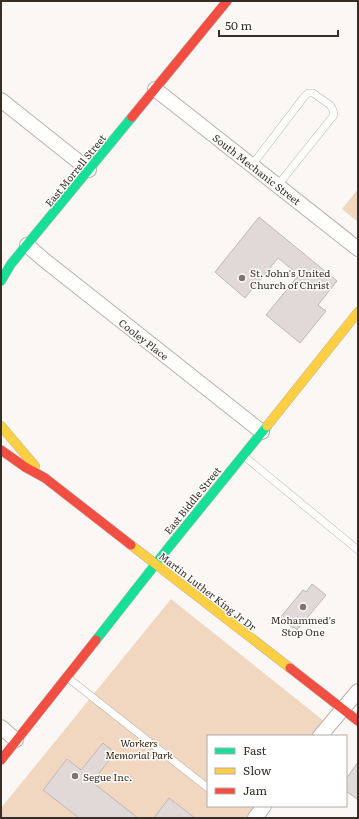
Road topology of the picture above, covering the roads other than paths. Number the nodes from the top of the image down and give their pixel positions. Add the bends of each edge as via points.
1 (227, 1) edge
2 (155, 89) junction
3 (1, 100) edge
4 (252, 165) junction
5 (89, 170) junction
6 (278, 185) junction
7 (28, 245) junction
8 (358, 249) edge
9 (11, 264) junction
10 (1, 268) edge
11 (1, 281) edge
12 (358, 312) edge
13 (1, 426) edge
14 (262, 432) junction
15 (1, 450) edge
16 (243, 456) junction
17 (45, 478) junction
18 (358, 550) edge
19 (156, 564) junction
20 (66, 676) junction
21 (358, 691) edge
22 (343, 709) junction
23 (358, 721) edge
24 (1, 727) edge
25 (321, 735) edge
26 (16, 740) junction
27 (1, 760) edge
28 (207, 787) edge
29 (263, 807) edge
30 (255, 818) edge

1 - 2 street, East Morrell Street
2 - 4 street, South Mechanic Street
2 - 5 street, East Morrell Street
3 - 5 street
4 - 6 street, South Mechanic Street
4 - 6 lane via 308,93 313,93 330,105 334,115
5 - 7 street, East Morrell Street
6 - 8 street, South Mechanic Street
7 - 9 street, East Morrell Street
7 - 14 street, Cooley Place
9 - 10 street, East Morrell Street
9 - 11 street, East Morrell Street
12 - 14 street, East Biddle Street
13 - 17 street, Martin Luther King Jr Dr
14 - 16 street, East Biddle Street
15 - 17 street, Martin Luther King Jr Dr
16 - 18 lane
16 - 19 street, East Biddle Street
17 - 19 street, Martin Luther King Jr Dr
19 - 20 street, East Biddle Street
19 - 22 street, Martin Luther King Jr Dr
20 - 26 street, East Biddle Street
20 - 28 lane
21 - 22 street
22 - 23 street, Martin Luther King Jr Dr
22 - 25 street
24 - 26 street
26 - 27 street, East Biddle Street
29 - 30 street

